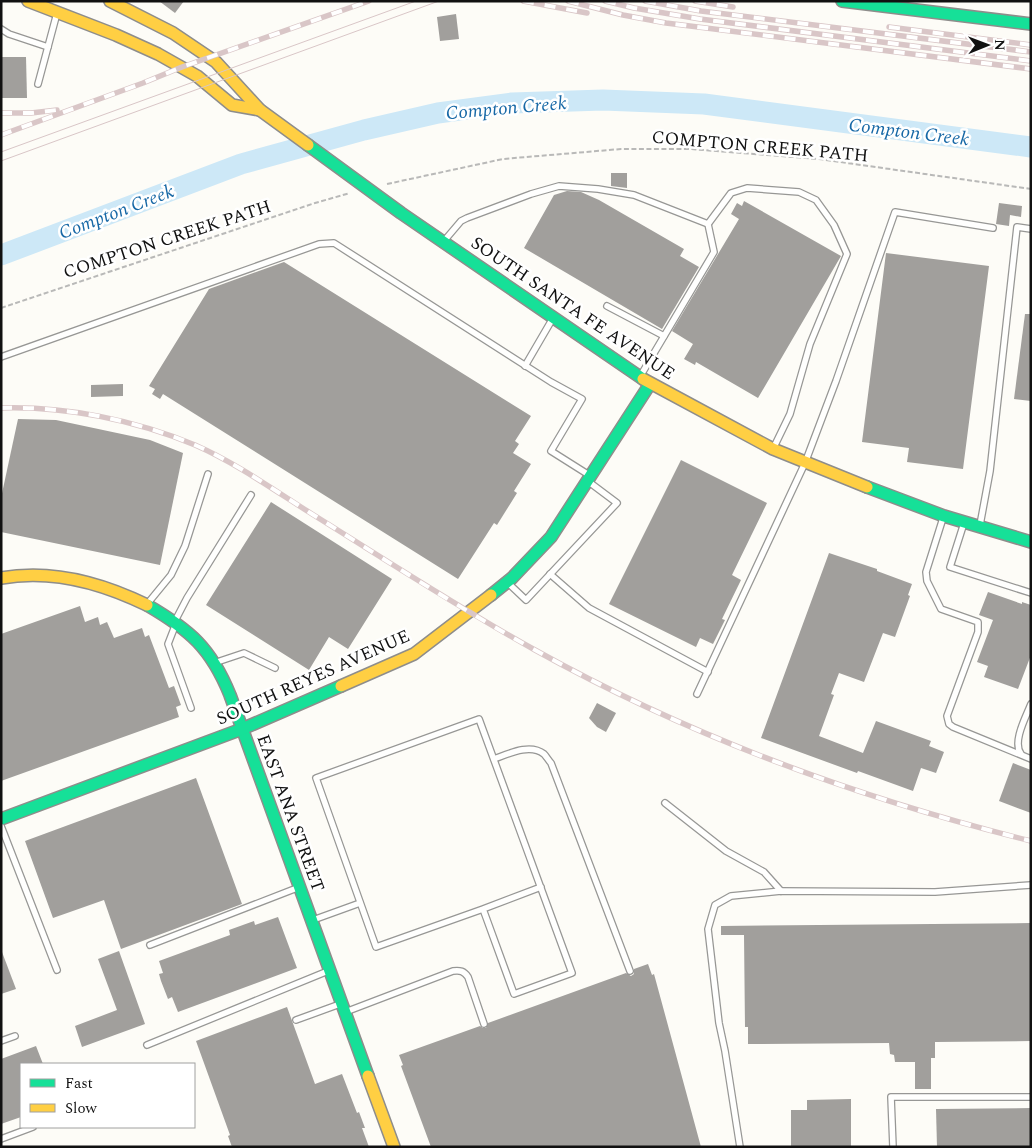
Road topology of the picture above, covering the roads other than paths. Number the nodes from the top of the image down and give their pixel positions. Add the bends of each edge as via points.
1 (28, 1) edge
2 (110, 1) edge
3 (842, 1) edge
4 (58, 13) junction
5 (121, 22) junction
6 (1031, 24) edge
7 (1, 29) edge
8 (48, 47) junction
9 (38, 84) dead end
10 (260, 110) junction
11 (708, 224) junction
12 (993, 228) dead end
13 (1031, 229) edge
14 (444, 242) junction
15 (607, 306) dead end
16 (553, 318) junction
17 (664, 336) junction
18 (1, 357) edge
19 (525, 366) junction
20 (640, 377) junction
21 (650, 384) junction
22 (773, 448) junction
23 (805, 463) junction
24 (208, 474) dead end
25 (589, 479) junction
26 (251, 495) dead end
27 (944, 516) junction
28 (964, 523) junction
29 (979, 527) junction
30 (1031, 542) edge
31 (550, 574) junction
32 (1, 578) edge
33 (507, 582) junction
34 (1031, 593) edge
35 (147, 605) junction
36 (175, 624) junction
37 (215, 663) junction
38 (275, 668) dead end
39 (708, 672) junction
40 (697, 694) dead end
41 (1031, 704) edge
42 (191, 708) dead end
43 (242, 729) junction
44 (1023, 755) junction
45 (1031, 758) edge
46 (494, 759) junction
47 (665, 803) dead end
48 (1, 818) edge
49 (1, 826) edge
50 (1031, 884) edge
51 (299, 887) junction
52 (541, 887) junction
53 (781, 891) junction
54 (360, 902) junction
55 (483, 908) junction
56 (312, 920) junction
57 (150, 946) dead end
58 (57, 970) dead end
59 (330, 970) junction
60 (630, 971) dead end
61 (343, 1008) junction
62 (296, 1020) dead end
63 (484, 1024) dead end
64 (15, 1036) dead end
65 (1, 1041) edge
66 (147, 1045) dead end
67 (1031, 1097) edge
68 (31, 1128) edge
69 (1, 1139) edge
70 (394, 1147) edge
71 (740, 1147) edge
72 (893, 1147) edge

1 - 4 street, SOUTH SANTA FE AVENUE
2 - 5 street, SOUTH SANTA FE AVENUE
3 - 6 street
4 - 5 street, SOUTH SANTA FE AVENUE
4 - 8 lane
5 - 10 street, SOUTH SANTA FE AVENUE via 158,54 197,76 232,105
5 - 10 street, SOUTH SANTA FE AVENUE via 173,33 216,62
7 - 8 lane
8 - 9 lane
10 - 14 street, SOUTH SANTA FE AVENUE
11 - 14 lane via 634,196 559,186 467,218
11 - 17 lane via 714,252
11 - 22 lane via 731,193 747,188 799,192 816,200 834,225 847,254 810,344 790,414
12 - 23 lane via 895,212
13 - 29 lane via 1017,227 990,472
14 - 16 street, SOUTH SANTA FE AVENUE
15 - 17 lane
16 - 19 lane
16 - 20 street, SOUTH SANTA FE AVENUE
17 - 20 lane
18 - 19 lane via 319,244 334,243
19 - 25 lane via 582,399 551,451
20 - 21 street, SOUTH SANTA FE AVENUE
21 - 22 street, SOUTH SANTA FE AVENUE
21 - 25 street, SOUTH REYES AVENUE
22 - 23 street, SOUTH SANTA FE AVENUE
23 - 27 street, SOUTH SANTA FE AVENUE
23 - 39 lane
24 - 35 lane via 185,546 171,575
25 - 31 lane via 618,503
25 - 33 street, SOUTH REYES AVENUE via 551,537
26 - 36 lane via 187,598
27 - 28 street, SOUTH SANTA FE AVENUE
27 - 44 lane via 927,568 927,581 941,609 979,625 947,716 949,724
28 - 29 street, SOUTH SANTA FE AVENUE
28 - 34 lane via 950,566
29 - 30 street, SOUTH SANTA FE AVENUE
31 - 33 lane via 526,600
31 - 39 lane via 589,608
32 - 35 street, EAST ANA STREET via 27,575 69,578 121,593
33 - 43 street, SOUTH REYES AVENUE via 414,654
35 - 36 street, EAST ANA STREET
36 - 37 street, EAST ANA STREET via 198,640
36 - 42 lane via 168,644
37 - 38 lane via 244,652
37 - 43 street, EAST ANA STREET
39 - 40 lane
41 - 44 lane via 1017,742
43 - 48 street, SOUTH REYES AVENUE
43 - 51 street, EAST ANA STREET
44 - 45 lane
46 - 52 lane
46 - 54 lane via 479,719 316,778
46 - 60 lane via 530,749 543,753 551,763
47 - 53 lane via 726,851 764,872
49 - 58 lane
50 - 53 lane via 935,892
51 - 56 street, EAST ANA STREET
51 - 57 lane
52 - 55 lane
52 - 55 lane via 572,974 514,994
53 - 71 lane via 731,896 715,905 708,929 719,1023
54 - 55 lane via 376,947
54 - 56 lane
56 - 59 street, EAST ANA STREET
59 - 61 street, EAST ANA STREET
59 - 66 lane
61 - 62 lane
61 - 63 lane via 460,970 468,977
61 - 70 street, EAST ANA STREET
64 - 65 lane
67 - 72 lane via 891,1096
68 - 69 lane

